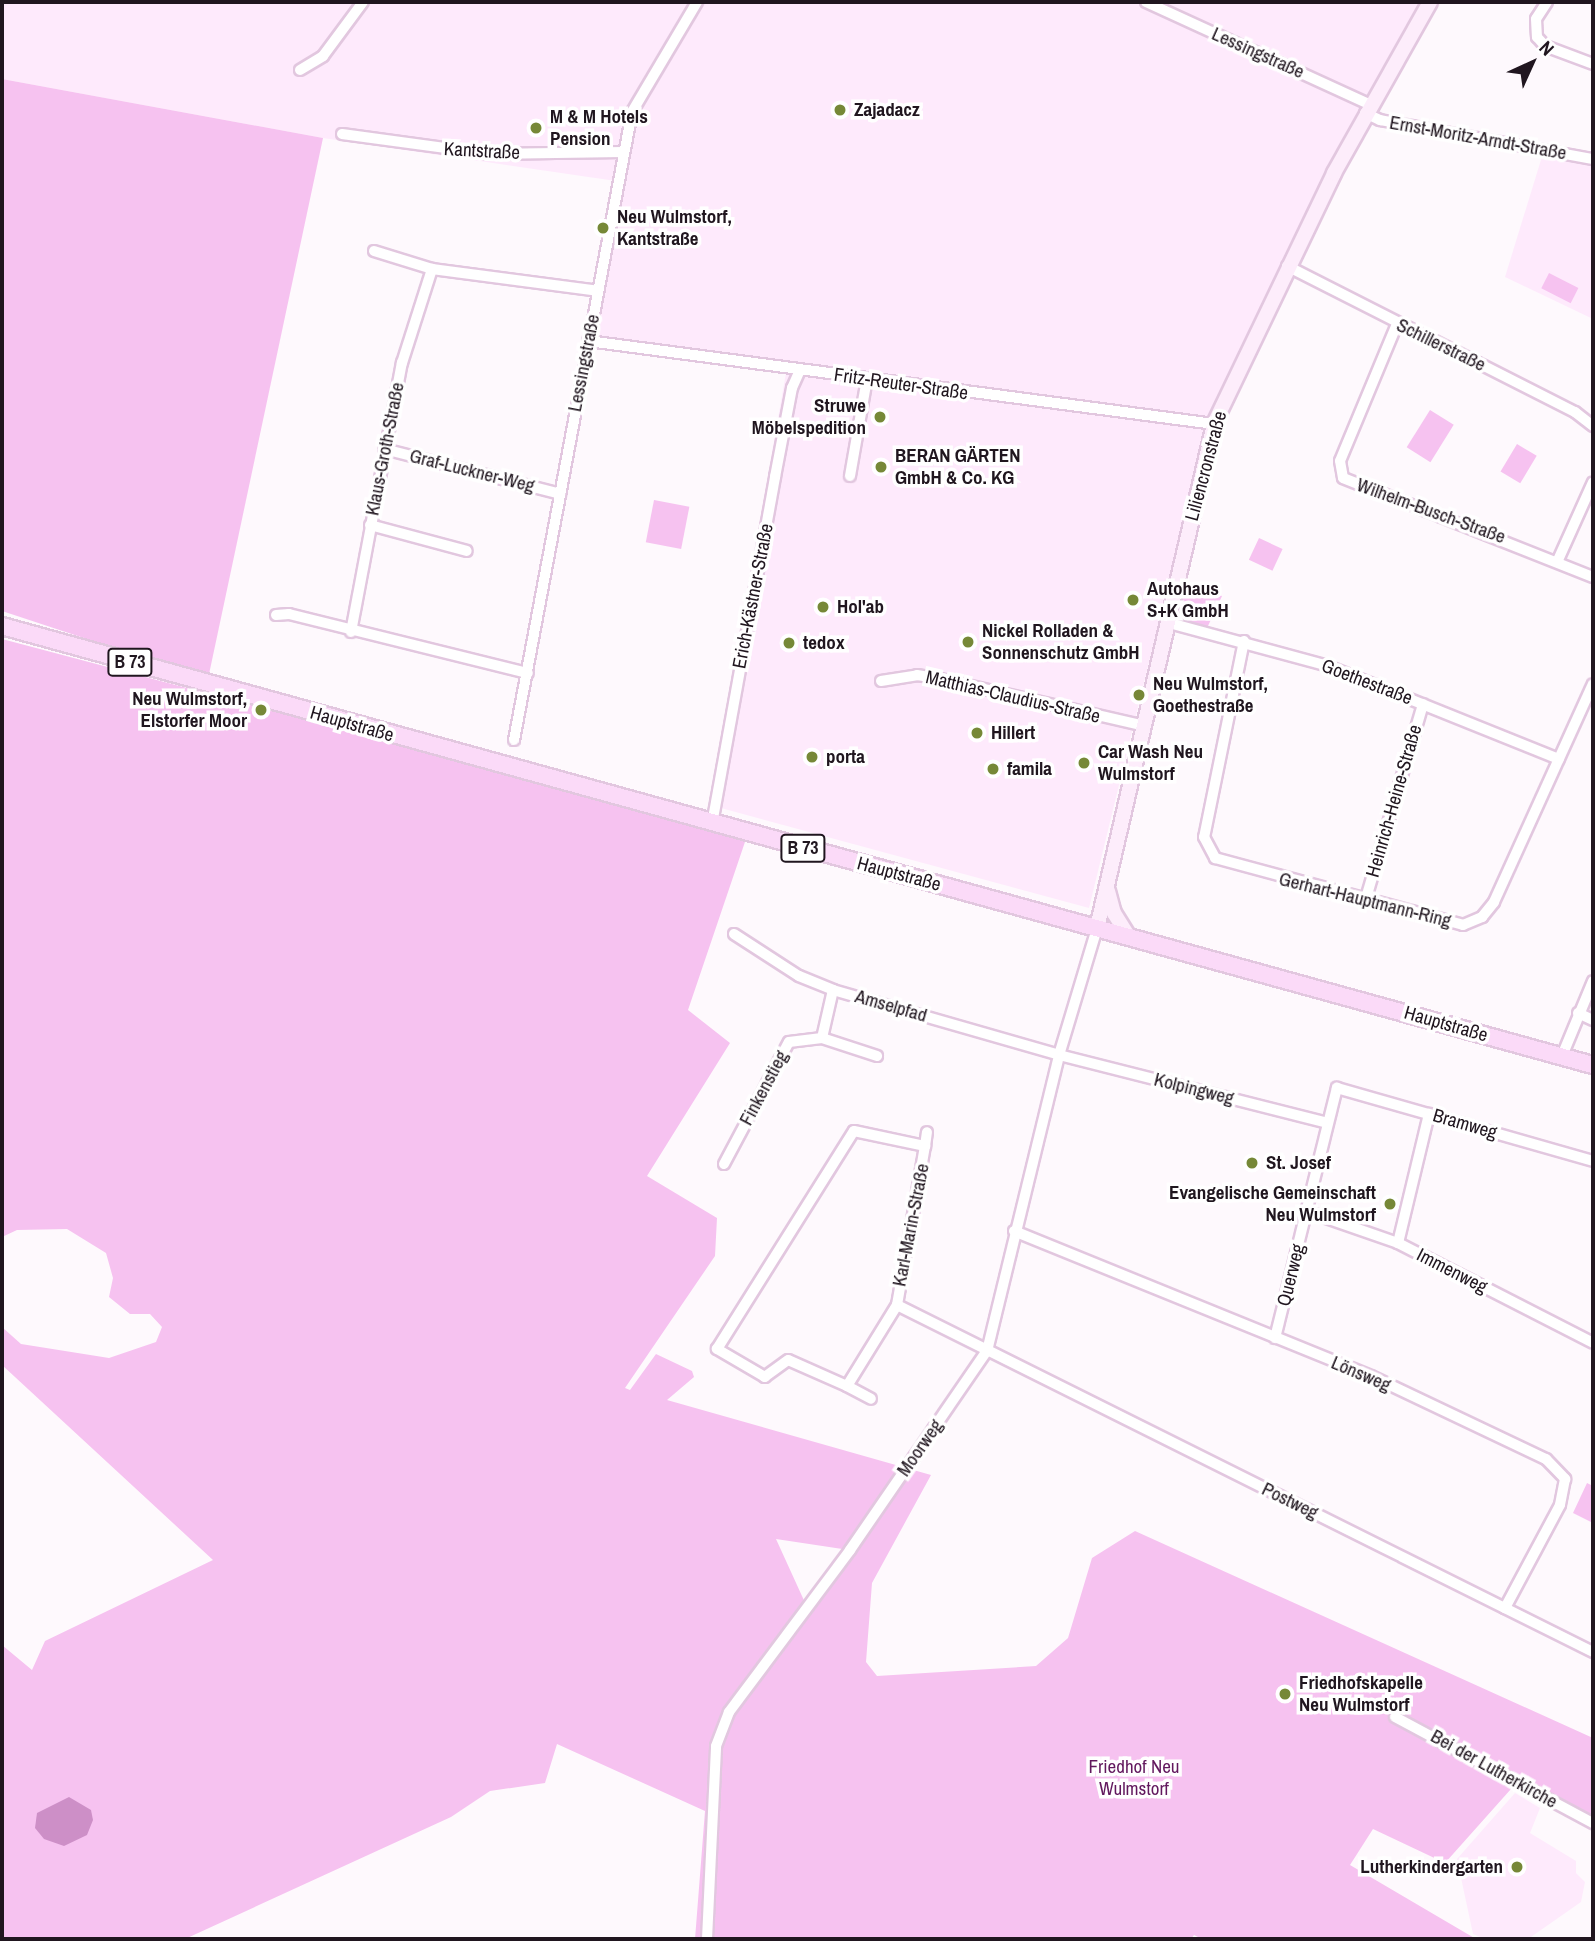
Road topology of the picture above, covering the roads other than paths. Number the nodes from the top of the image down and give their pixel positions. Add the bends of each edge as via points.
1 (363, 2) edge
2 (697, 2) edge
3 (1146, 2) edge
4 (1430, 2) edge
5 (1547, 2) edge
6 (1593, 64) edge
7 (300, 70) dead end
8 (1367, 109) junction
9 (342, 134) dead end
10 (623, 152) junction
11 (1593, 159) edge
12 (374, 251) dead end
13 (1287, 266) junction
14 (432, 269) junction
15 (597, 291) junction
16 (1397, 324) junction
17 (588, 341) junction
18 (800, 370) junction
19 (867, 379) junction
20 (1214, 424) junction
21 (1593, 426) edge
22 (384, 449) junction
23 (850, 476) dead end
24 (1593, 482) edge
25 (559, 494) junction
26 (370, 525) junction
27 (467, 551) dead end
28 (1558, 560) junction
29 (1593, 577) edge
30 (276, 615) dead end
31 (1169, 624) junction
32 (2, 626) edge
33 (351, 632) junction
34 (1244, 641) junction
35 (528, 673) junction
36 (881, 681) dead end
37 (1593, 684) edge
38 (1423, 704) junction
39 (1145, 726) junction
40 (514, 740) dead end
41 (1559, 759) junction
42 (712, 824) junction
43 (1108, 890) junction
44 (1366, 898) junction
45 (1097, 928) junction
46 (734, 934) dead end
47 (1129, 937) junction
48 (1593, 981) edge
49 (833, 990) junction
50 (1578, 1013) junction
51 (1593, 1020) edge
52 (822, 1038) junction
53 (1059, 1055) junction
54 (877, 1056) dead end
55 (1562, 1056) junction
56 (1593, 1065) edge
57 (1337, 1088) joint
58 (1429, 1114) junction
59 (1328, 1123) junction
60 (927, 1132) dead end
61 (925, 1146) junction
62 (1593, 1161) edge
63 (724, 1164) dead end
64 (1306, 1211) junction
65 (1014, 1231) junction
66 (1398, 1243) junction
67 (897, 1305) junction
68 (1275, 1338) junction
69 (1593, 1343) edge
70 (987, 1351) junction
71 (847, 1386) junction
72 (871, 1399) dead end
73 (1504, 1608) junction
74 (1593, 1652) edge
75 (1395, 1717) dead end
76 (1593, 1823) edge
77 (707, 1939) edge

1 - 7 street via 323,56
2 - 10 street, Lessingstraße via 632,112
3 - 8 street, Lessingstraße
4 - 8 street, Liliencronstraße
5 - 6 street via 1536,19 1537,37 1545,46
8 - 11 street, Ernst-Moritz-Arndt-Straße via 1380,120
8 - 13 street, Liliencronstraße
9 - 10 street, Kantstraße via 488,154
10 - 15 street, Lessingstraße
12 - 14 street
13 - 16 street, Schillerstraße
13 - 20 street, Liliencronstraße
14 - 15 street
14 - 22 street, Klaus-Groth-Straße via 402,363
15 - 17 street, Lessingstraße
16 - 21 street, Schillerstraße via 1575,412
16 - 28 street, Wilhelm-Busch-Straße via 1340,461 1343,478
17 - 18 street, Fritz-Reuter-Straße
17 - 25 street, Lessingstraße
18 - 19 street, Fritz-Reuter-Straße
18 - 42 street, Erich-Kästner-Straße via 787,412
19 - 20 street, Fritz-Reuter-Straße
19 - 23 street
20 - 31 street, Liliencronstraße
22 - 25 street, Graf-Luckner-Weg
22 - 26 street, Klaus-Groth-Straße
24 - 28 street
25 - 35 street, Lessingstraße
26 - 27 street
26 - 33 street, Klaus-Groth-Straße
28 - 29 street, Wilhelm-Busch-Straße
30 - 33 street via 289,614
31 - 34 street, Goethestraße
31 - 39 street, Liliencronstraße
32 - 42 main road, Hauptstraße / B 73
33 - 35 street
34 - 38 street, Goethestraße via 1325,665
34 - 44 street, Gerhart-Hauptmann-Ring via 1204,837 1214,858 1229,865
35 - 40 street, Lessingstraße
36 - 39 street, Matthias-Claudius-Straße via 917,675 937,678
37 - 41 street, Gerhart-Hauptmann-Ring
38 - 41 street, Goethestraße
38 - 44 street, Heinrich-Heine-Straße
39 - 43 street, Liliencronstraße
41 - 44 street, Gerhart-Hauptmann-Ring via 1494,902 1482,917 1463,925
42 - 45 main road, Hauptstraße / B 73
43 - 45 street, Liliencronstraße
43 - 47 street via 1114,913
45 - 47 main road, Hauptstraße / B 73
45 - 53 street, Moorweg
46 - 49 street, Amselpfad via 799,976
47 - 55 main road, Hauptstraße / B 73
48 - 50 street
49 - 52 street
49 - 53 street, Amselpfad
50 - 51 street
50 - 55 street
52 - 54 street, Finkenstieg
52 - 63 street, Finkenstieg via 789,1042
53 - 59 street, Kolpingweg
53 - 65 street, Moorweg
55 - 56 main road, Hauptstraße / B 73
57 - 58 street, Bramweg
57 - 59 street, Querweg
58 - 62 street, Bramweg
58 - 66 street
59 - 64 street, Querweg
60 - 61 street, Karl-Marin-Straße
61 - 67 street, Karl-Marin-Straße
61 - 71 street, Karl-Marin-Straße via 854,1131 717,1349 765,1377 788,1360
64 - 66 street, Immenweg
64 - 68 street, Querweg
65 - 68 street, Lönsweg
65 - 70 street, Moorweg
66 - 69 street, Immenweg
67 - 70 street, Postweg
67 - 71 street
68 - 73 street, Lönsweg via 1371,1377 1546,1459 1566,1479 1560,1505
70 - 73 street, Postweg
70 - 77 street, Moorweg via 850,1550 729,1712 716,1746
71 - 72 street
73 - 74 street, Postweg
75 - 76 street, Bei der Lutherkirche

